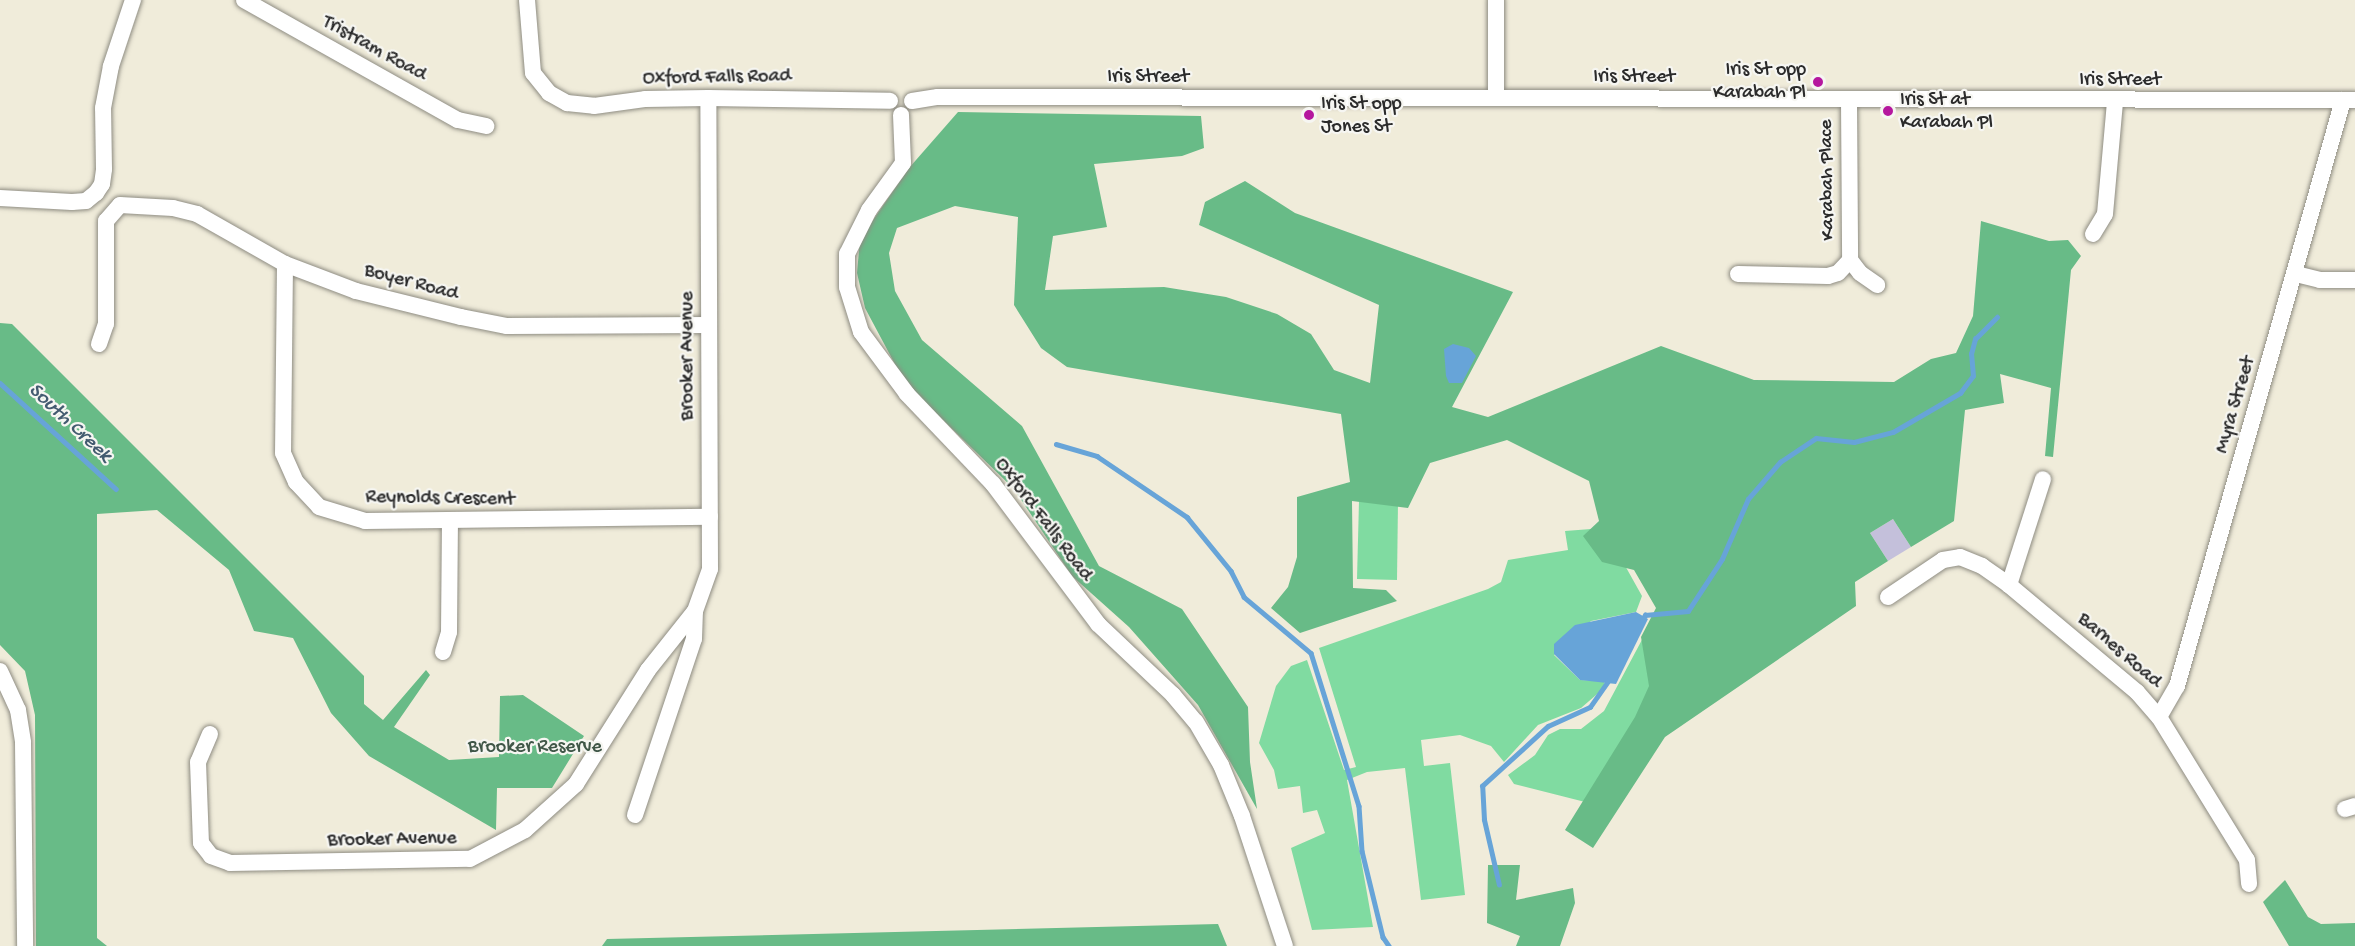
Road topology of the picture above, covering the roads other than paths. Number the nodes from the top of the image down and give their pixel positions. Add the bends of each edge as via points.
1 (133, 0) edge
2 (244, 0) edge
3 (527, 0) edge
4 (1496, 0) edge
5 (708, 98) junction
6 (1496, 98) junction
7 (1849, 100) junction
8 (2349, 100) edge
9 (890, 101) junction
10 (912, 101) junction
11 (2115, 102) junction
12 (901, 115) junction
13 (486, 126) dead end
14 (0, 198) edge
15 (2093, 234) dead end
16 (1850, 260) junction
17 (285, 264) junction
18 (1738, 274) dead end
19 (2296, 274) junction
20 (2355, 280) edge
21 (1877, 285) dead end
22 (709, 325) junction
23 (99, 344) dead end
24 (2043, 479) dead end
25 (710, 517) junction
26 (450, 521) junction
27 (2009, 585) junction
28 (1888, 597) dead end
29 (695, 611) junction
30 (443, 652) dead end
31 (0, 671) edge
32 (2160, 717) junction
33 (210, 734) dead end
34 (634, 815) dead end
35 (2249, 885) dead end
36 (25, 946) edge
37 (1285, 946) edge

1 - 14 street via 111,66 103,108 104,169 96,193 86,201 72,202
2 - 13 street, Tristram Road via 458,120
3 - 5 street, Oxford Falls Road via 530,66 549,93 580,106
4 - 6 street
5 - 9 street, Oxford Falls Road
5 - 22 street, Brooker Avenue
6 - 7 street, Iris Street
6 - 10 street, Iris Street via 938,97
7 - 11 street, Iris Street
7 - 16 street, Karabah Place
8 - 11 street, Iris Street
8 - 19 street, Myra Street
9 - 10 street via 901,92
9 - 12 street via 892,111
10 - 12 street via 910,111
11 - 15 street via 2105,214
12 - 37 street, Oxford Falls Road via 903,164 864,218 848,254 847,287 856,321 891,376 993,484 1098,624 1196,722 1221,765 1242,816
16 - 18 street, Karabah Place via 1838,273 1828,276
16 - 21 street, Karabah Place
17 - 22 street, Boyer Road via 356,291 507,326
17 - 23 street, Boyer Road via 197,214 172,208 120,206 106,221 106,324
17 - 26 street, Reynolds Crescent via 281,434 283,453 296,482 319,507 365,521
19 - 20 street via 2320,280
19 - 32 street, Myra Street via 2177,686
22 - 25 street, Brooker Avenue
24 - 27 street
25 - 26 street, Reynolds Crescent
25 - 29 street, Brooker Avenue via 710,569
26 - 30 street via 448,632
27 - 28 street, Barnes Road via 1982,566 1960,557 1942,560
27 - 32 street, Barnes Road
29 - 33 street, Brooker Avenue via 648,670 576,784 525,830 470,859 230,863 211,856 201,843 198,762
29 - 34 street, Brooker Avenue via 694,639
31 - 36 street via 18,710 23,743
32 - 35 street, Barnes Road via 2247,860

